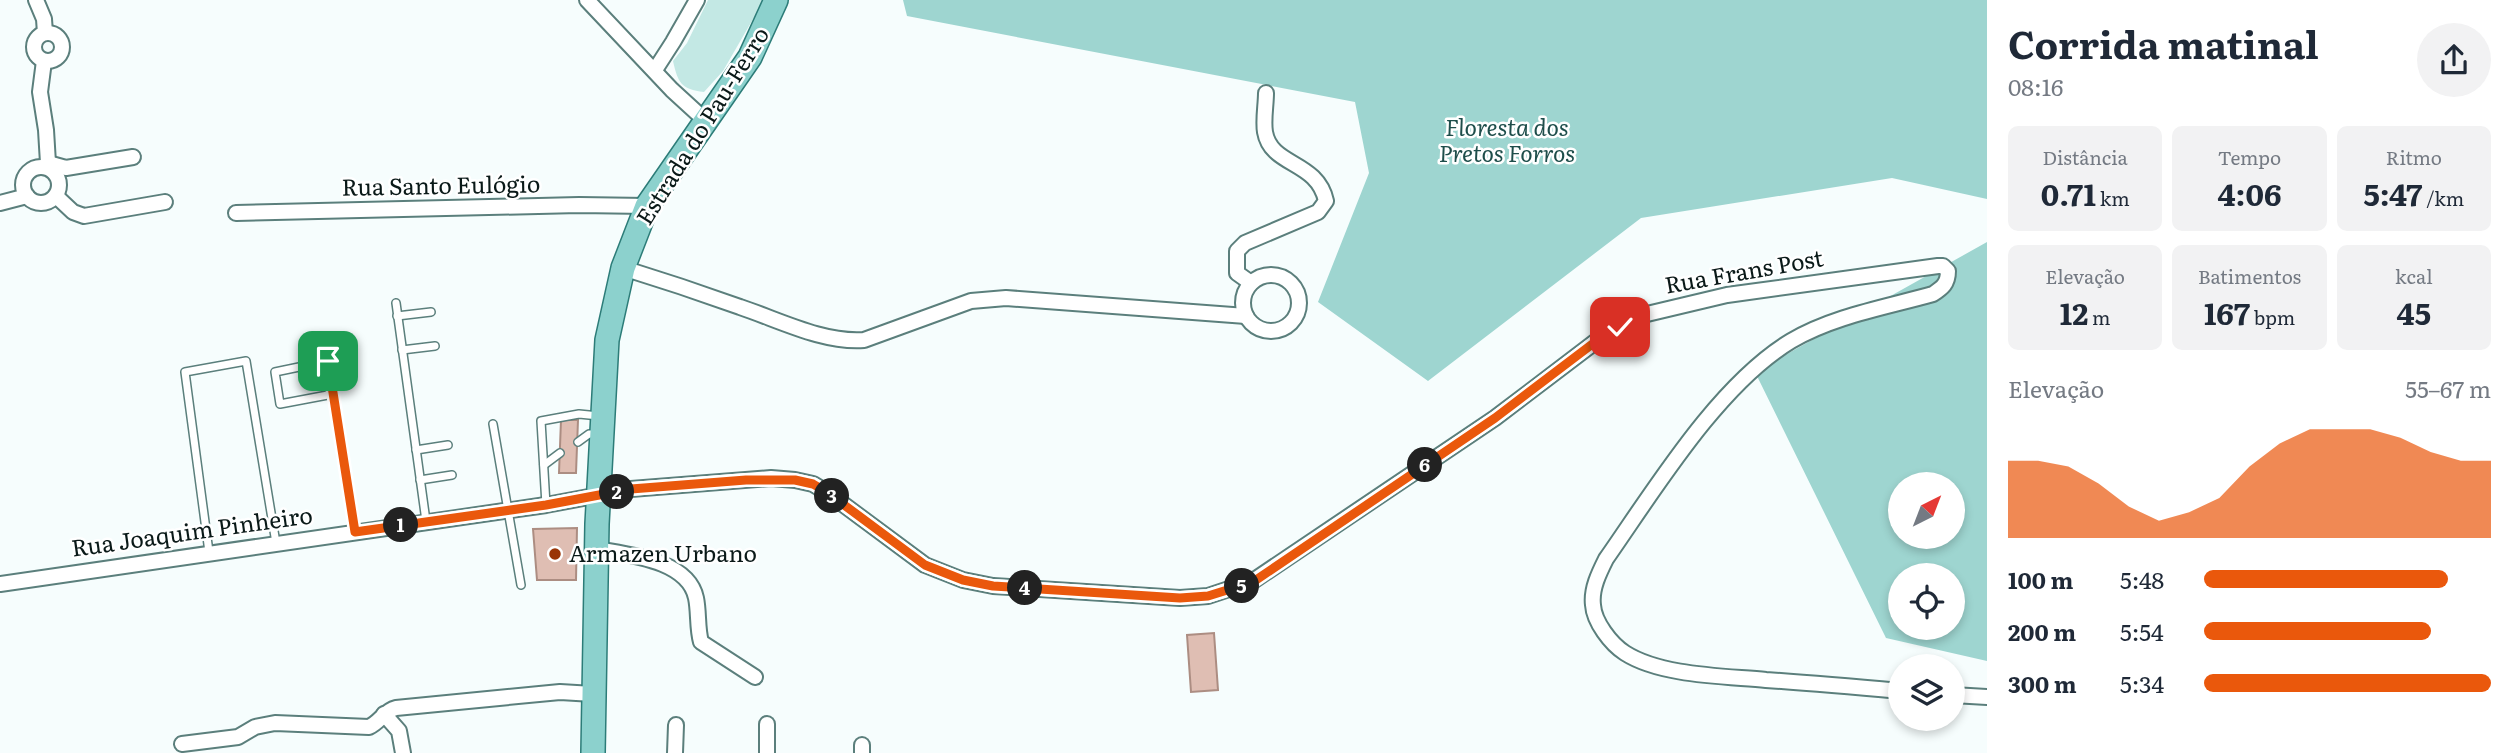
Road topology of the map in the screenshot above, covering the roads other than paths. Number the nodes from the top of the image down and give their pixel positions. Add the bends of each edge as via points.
1 (36, 0) edge
2 (587, 0) edge
3 (696, 0) edge
4 (776, 0) edge
5 (45, 33) junction
6 (44, 61) junction
7 (654, 70) junction
8 (1266, 93) dead end
9 (707, 122) junction
10 (133, 157) dead end
11 (47, 165) junction
12 (27, 196) junction
13 (56, 196) junction
14 (165, 202) dead end
15 (0, 203) edge
16 (648, 206) junction
17 (236, 213) dead end
18 (623, 268) junction
19 (1251, 283) junction
20 (396, 303) dead end
21 (431, 312) dead end
22 (397, 316) junction
23 (1246, 316) junction
24 (325, 346) dead end
25 (435, 346) dead end
26 (402, 350) junction
27 (328, 361) junction
28 (333, 394) junction
29 (494, 424) dead end
30 (603, 425) junction
31 (578, 442) dead end
32 (448, 445) dead end
33 (416, 450) junction
34 (560, 453) dead end
35 (544, 465) junction
36 (452, 475) dead end
37 (420, 480) junction
38 (599, 495) junction
39 (546, 505) junction
40 (510, 510) junction
41 (426, 521) junction
42 (355, 532) junction
43 (275, 543) junction
44 (597, 549) junction
45 (209, 552) junction
46 (0, 584) edge
47 (521, 585) dead end
48 (755, 677) dead end
49 (1888, 690) edge
50 (593, 694) junction
51 (1965, 696) edge
52 (1987, 697) edge
53 (384, 714) junction
54 (767, 724) dead end
55 (676, 725) dead end
56 (182, 744) dead end
57 (403, 753) edge
58 (593, 753) edge
59 (676, 753) edge
60 (767, 753) edge

1 - 5 street
2 - 7 street
3 - 7 street
4 - 9 main road, Estrada do Pau-Ferro via 750,57
5 - 6 street via 34,46
5 - 6 street via 58,36 63,48 57,59
6 - 11 street via 40,92
7 - 9 street
8 - 19 street via 1265,133 1271,147 1312,174 1326,201 1318,212 1261,234 1237,251 1237,273
9 - 16 main road, Estrada do Pau-Ferro
10 - 11 street via 66,168
11 - 12 street via 24,179
11 - 13 street via 59,183
12 - 13 street via 41,203
12 - 15 street
13 - 14 street via 84,216
16 - 17 street, Rua Santo Eulógio
16 - 18 main road, Estrada do Pau-Ferro
18 - 23 street via 813,332 853,341 971,301 997,298
18 - 30 main road, Estrada do Pau-Ferro via 607,340
19 - 23 street via 1244,299
19 - 23 street via 1267,275 1284,278 1296,290 1299,307 1291,323 1276,331 1259,328
20 - 22 lane
21 - 22 lane
22 - 26 lane
24 - 27 lane
25 - 26 lane
26 - 33 lane
27 - 28 lane
27 - 28 lane via 275,372 280,404
28 - 42 lane
29 - 40 lane
30 - 31 lane
30 - 35 lane via 579,414 542,420
30 - 38 main road, Estrada do Pau-Ferro
32 - 33 lane
33 - 37 lane
34 - 35 lane
35 - 39 lane
36 - 37 lane
37 - 41 lane
38 - 39 street, Rua Joaquim Pinheiro
38 - 44 main road, Estrada do Pau-Ferro
38 - 49 street, Rua Frans Post via 746,480 795,480 828,493 925,565 963,580 1154,598 1208,596 1253,582 1495,418 1599,339 1647,314 1727,295 1942,266 1948,278 1933,294 1818,328 1763,360 1737,384 1606,559 1592,606 1612,643 1653,664 1690,674
39 - 40 street, Rua Joaquim Pinheiro
40 - 41 street, Rua Joaquim Pinheiro
40 - 47 lane
41 - 42 street, Rua Joaquim Pinheiro
42 - 43 street, Rua Joaquim Pinheiro
43 - 45 street, Rua Joaquim Pinheiro
43 - 45 lane via 246,361 186,372
44 - 48 street via 668,566 683,575 696,599 701,642
44 - 50 main road, Estrada do Pau-Ferro
45 - 46 street, Rua Joaquim Pinheiro
50 - 53 street via 546,693 396,708
50 - 58 main road, Estrada do Pau-Ferro
51 - 52 street
53 - 56 street via 369,727 275,723 238,737
53 - 57 street via 399,731
54 - 60 street
55 - 59 street

